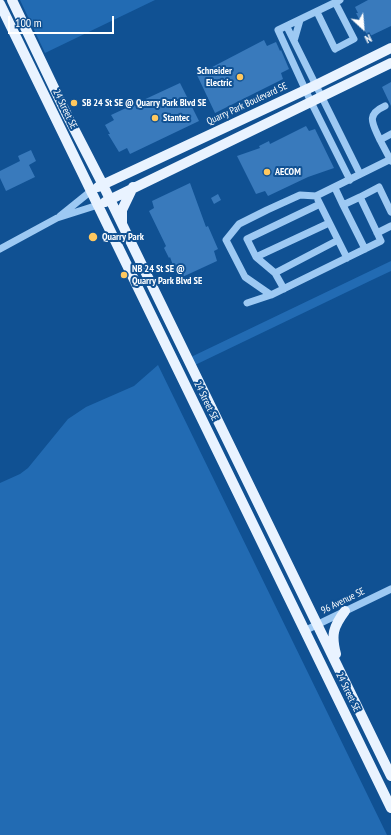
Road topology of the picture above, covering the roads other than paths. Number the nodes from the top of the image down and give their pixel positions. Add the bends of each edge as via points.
1 (12, 0) edge
2 (338, 1) edge
3 (0, 4) edge
4 (317, 12) junction
5 (300, 20) junction
6 (286, 27) junction
7 (294, 41) junction
8 (391, 48) edge
9 (391, 63) edge
10 (316, 85) junction
11 (306, 90) junction
12 (321, 98) junction
13 (311, 102) junction
14 (384, 106) dead end
15 (391, 134) edge
16 (380, 140) junction
17 (391, 160) edge
18 (360, 174) junction
19 (350, 180) junction
20 (103, 185) junction
21 (133, 187) junction
22 (334, 188) junction
23 (91, 191) junction
24 (316, 196) junction
25 (360, 197) junction
26 (110, 199) junction
27 (320, 204) junction
28 (98, 205) junction
29 (343, 205) junction
30 (391, 212) edge
31 (57, 218) junction
32 (330, 223) junction
33 (122, 225) junction
34 (391, 226) edge
35 (377, 233) junction
36 (338, 240) junction
37 (0, 249) edge
38 (365, 249) junction
39 (256, 257) junction
40 (347, 258) junction
41 (275, 273) junction
42 (284, 289) junction
43 (271, 295) junction
44 (247, 303) dead end
45 (391, 589) edge
46 (345, 611) junction
47 (317, 625) junction
48 (304, 631) junction
49 (339, 670) junction
50 (391, 776) edge
51 (391, 808) edge

1 - 20 main road, 24 Street SE
2 - 4 street
2 - 4 street via 354,39 335,49
3 - 23 main road, 24 Street SE
4 - 5 street
5 - 6 street
5 - 7 street
6 - 7 street
6 - 11 street via 278,30
7 - 10 street
8 - 10 main road, Quarry Park Boulevard SE
9 - 12 main road
10 - 11 main road, Quarry Park Boulevard SE
10 - 12 street
11 - 13 street
11 - 20 main road, Quarry Park Boulevard SE
12 - 13 main road
12 - 18 street
13 - 19 street
13 - 21 main road
14 - 16 street via 373,113 371,118
15 - 16 street
16 - 17 street
17 - 18 street
18 - 19 street
19 - 22 street
20 - 23 main road, Quarry Park Boulevard SE
20 - 26 main road, 24 Street SE
21 - 26 main road
21 - 33 main road via 122,210
22 - 24 street
22 - 29 street
23 - 28 main road, 24 Street SE
23 - 31 street
24 - 27 street
24 - 43 street via 300,195 267,210 239,224 226,240 244,277
25 - 29 street
25 - 30 street via 379,187
25 - 35 street
26 - 28 main road
26 - 33 main road, 24 Street SE
27 - 32 street
27 - 39 street via 247,239
28 - 31 street
28 - 48 main road, 24 Street SE
29 - 38 street
31 - 37 street
32 - 36 street
32 - 39 street
33 - 47 main road, 24 Street SE
34 - 35 street
35 - 38 street via 381,241
36 - 40 street
36 - 41 street
38 - 40 street
39 - 41 street
40 - 42 street
41 - 42 street
42 - 43 street
43 - 44 street
45 - 46 street, 96 Avenue SE
46 - 47 street, 96 Avenue SE
46 - 49 main road via 333,630
47 - 48 street, 96 Avenue SE
47 - 49 main road, 24 Street SE
48 - 51 main road, 24 Street SE
49 - 50 main road, 24 Street SE

